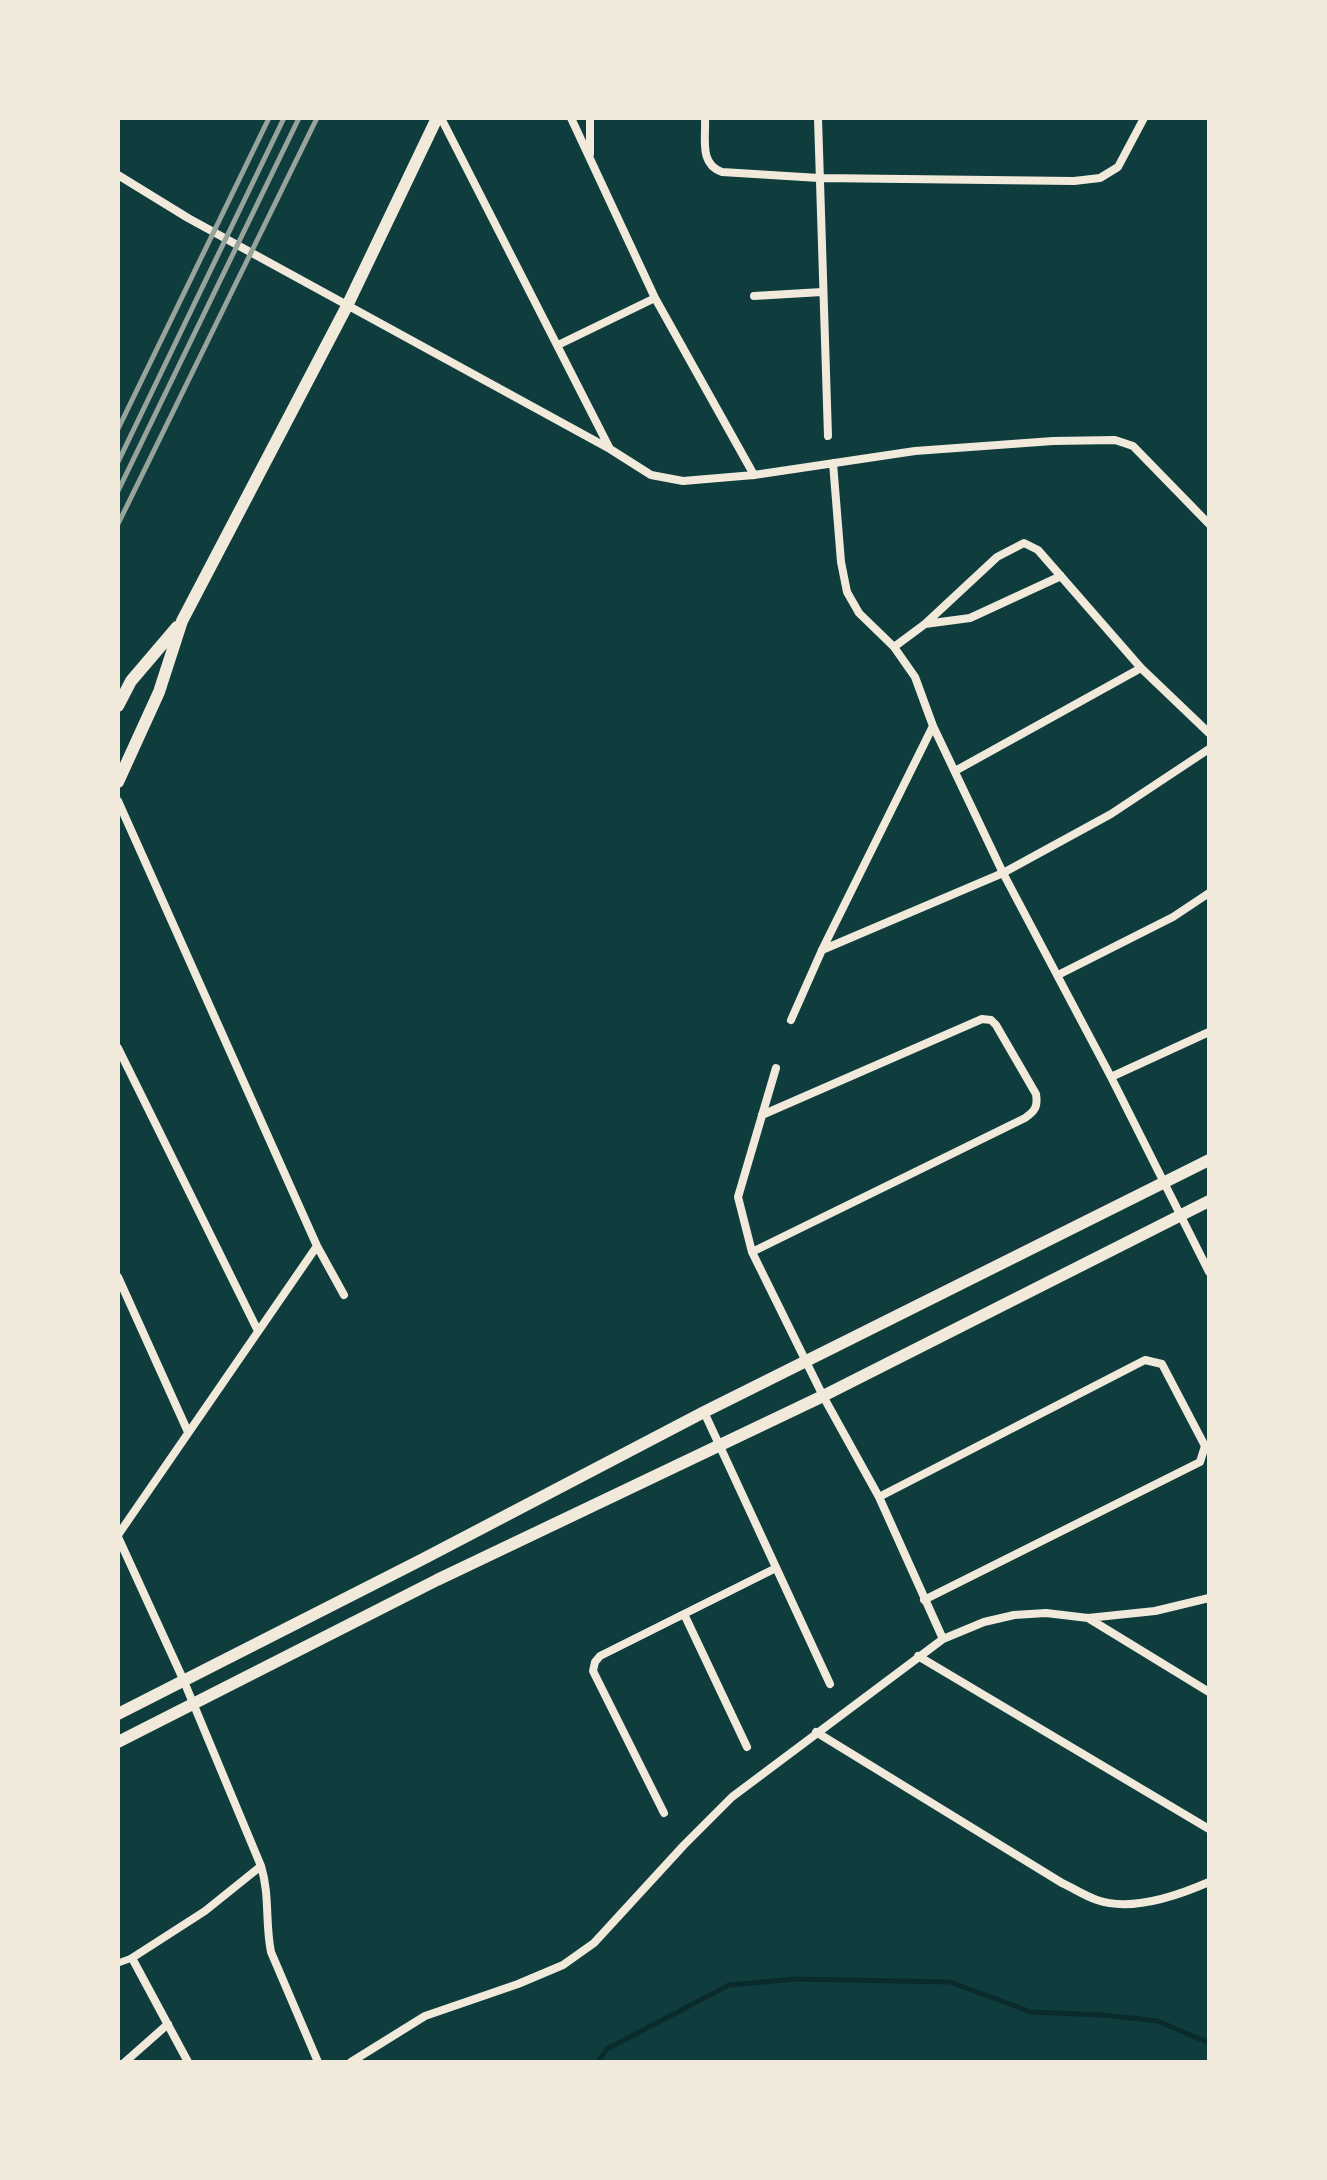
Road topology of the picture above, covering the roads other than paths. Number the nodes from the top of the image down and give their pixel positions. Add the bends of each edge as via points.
1 (439, 118) edge
2 (571, 118) edge
3 (590, 118) edge
4 (705, 118) edge
5 (818, 118) edge
6 (1144, 118) edge
7 (590, 159) junction
8 (118, 175) edge
9 (819, 178) junction
10 (822, 292) junction
11 (754, 296) dead end
12 (655, 298) junction
13 (347, 306) junction
14 (558, 345) junction
15 (828, 436) dead end
16 (610, 449) junction
17 (833, 463) junction
18 (754, 475) junction
19 (1208, 520) edge
20 (1061, 576) junction
21 (182, 621) junction
22 (925, 624) junction
23 (894, 647) junction
24 (1141, 668) junction
25 (118, 706) edge
26 (933, 726) junction
27 (1209, 733) edge
28 (1209, 749) edge
29 (955, 771) junction
30 (118, 782) edge
31 (118, 801) edge
32 (1003, 873) junction
33 (1209, 893) edge
34 (822, 950) junction
35 (1058, 975) junction
36 (791, 1020) dead end
37 (1209, 1032) edge
38 (118, 1048) edge
39 (776, 1068) dead end
40 (1111, 1077) junction
41 (762, 1115) junction
42 (1209, 1160) edge
43 (1165, 1181) junction
44 (1209, 1201) edge
45 (1182, 1215) junction
46 (317, 1246) junction
47 (752, 1252) junction
48 (1209, 1272) edge
49 (118, 1277) edge
50 (344, 1295) dead end
51 (258, 1331) junction
52 (805, 1361) junction
53 (823, 1396) junction
54 (704, 1412) junction
55 (188, 1432) junction
56 (720, 1445) junction
57 (879, 1497) junction
58 (118, 1536) edge
59 (423, 1559) junction
60 (776, 1568) junction
61 (437, 1580) junction
62 (1209, 1598) edge
63 (924, 1600) junction
64 (684, 1614) junction
65 (1088, 1618) junction
66 (943, 1639) junction
67 (918, 1656) junction
68 (183, 1679) junction
69 (830, 1684) dead end
70 (1209, 1692) edge
71 (193, 1704) junction
72 (118, 1714) edge
73 (816, 1732) junction
74 (118, 1742) edge
75 (747, 1747) dead end
76 (664, 1813) dead end
77 (1209, 1828) edge
78 (261, 1866) junction
79 (1209, 1882) edge
80 (132, 1958) junction
81 (118, 1963) edge
82 (168, 2024) junction
83 (125, 2062) edge
84 (188, 2062) edge
85 (318, 2062) edge
86 (351, 2062) edge

1 - 13 street
1 - 14 street
2 - 7 street
3 - 7 street
4 - 9 street via 709,166 722,172
5 - 9 street
6 - 9 street via 1118,167 1100,178
7 - 12 street
8 - 13 street
9 - 10 street
10 - 11 street
10 - 15 street
12 - 14 street
12 - 18 street
13 - 16 street
13 - 21 street
14 - 16 street
16 - 18 street via 665,479
17 - 18 street
17 - 19 street via 915,451 1115,440 1133,446
17 - 23 street via 847,592 859,613
20 - 22 street via 970,618
20 - 22 street via 1038,550 1024,543 997,557
20 - 24 street
21 - 25 street via 131,681
21 - 30 street via 159,692
22 - 23 street
23 - 26 street via 915,677
24 - 27 street
24 - 29 street
26 - 29 street
26 - 34 street
28 - 32 street via 1111,814
29 - 32 street
31 - 46 street
32 - 34 street
32 - 35 street
33 - 35 street
34 - 36 street
35 - 40 street
37 - 40 street
38 - 51 street
39 - 41 street
40 - 43 street
41 - 47 street via 738,1197
41 - 47 street via 982,1019 996,1025 1037,1103 1035,1112 1025,1118
42 - 43 street
43 - 45 street
43 - 52 street
44 - 45 street
45 - 48 street
45 - 53 street
46 - 50 street
46 - 51 street
47 - 52 street
49 - 55 street
51 - 55 street
52 - 53 street
52 - 54 street
53 - 56 street
53 - 57 street
54 - 56 street
54 - 59 street
55 - 58 street
56 - 60 street
56 - 61 street
57 - 63 street
57 - 63 street via 1145,1360 1162,1364 1205,1446 1200,1462
58 - 68 street
59 - 61 street
59 - 68 street
60 - 64 street
60 - 69 street
61 - 71 street
62 - 65 street via 1155,1611
63 - 66 street
64 - 75 street
64 - 76 street via 600,1656 593,1666
65 - 66 street via 1014,1615
65 - 70 street
66 - 67 street
67 - 73 street
67 - 77 street
68 - 71 street
68 - 72 street
71 - 74 street
71 - 78 street
73 - 79 street via 1099,1901 1155,1899
73 - 86 street via 732,1797 594,1943 563,1965 425,2016
78 - 80 street via 205,1911
78 - 85 street via 271,1952
80 - 81 street
80 - 82 street
82 - 83 street
82 - 84 street

